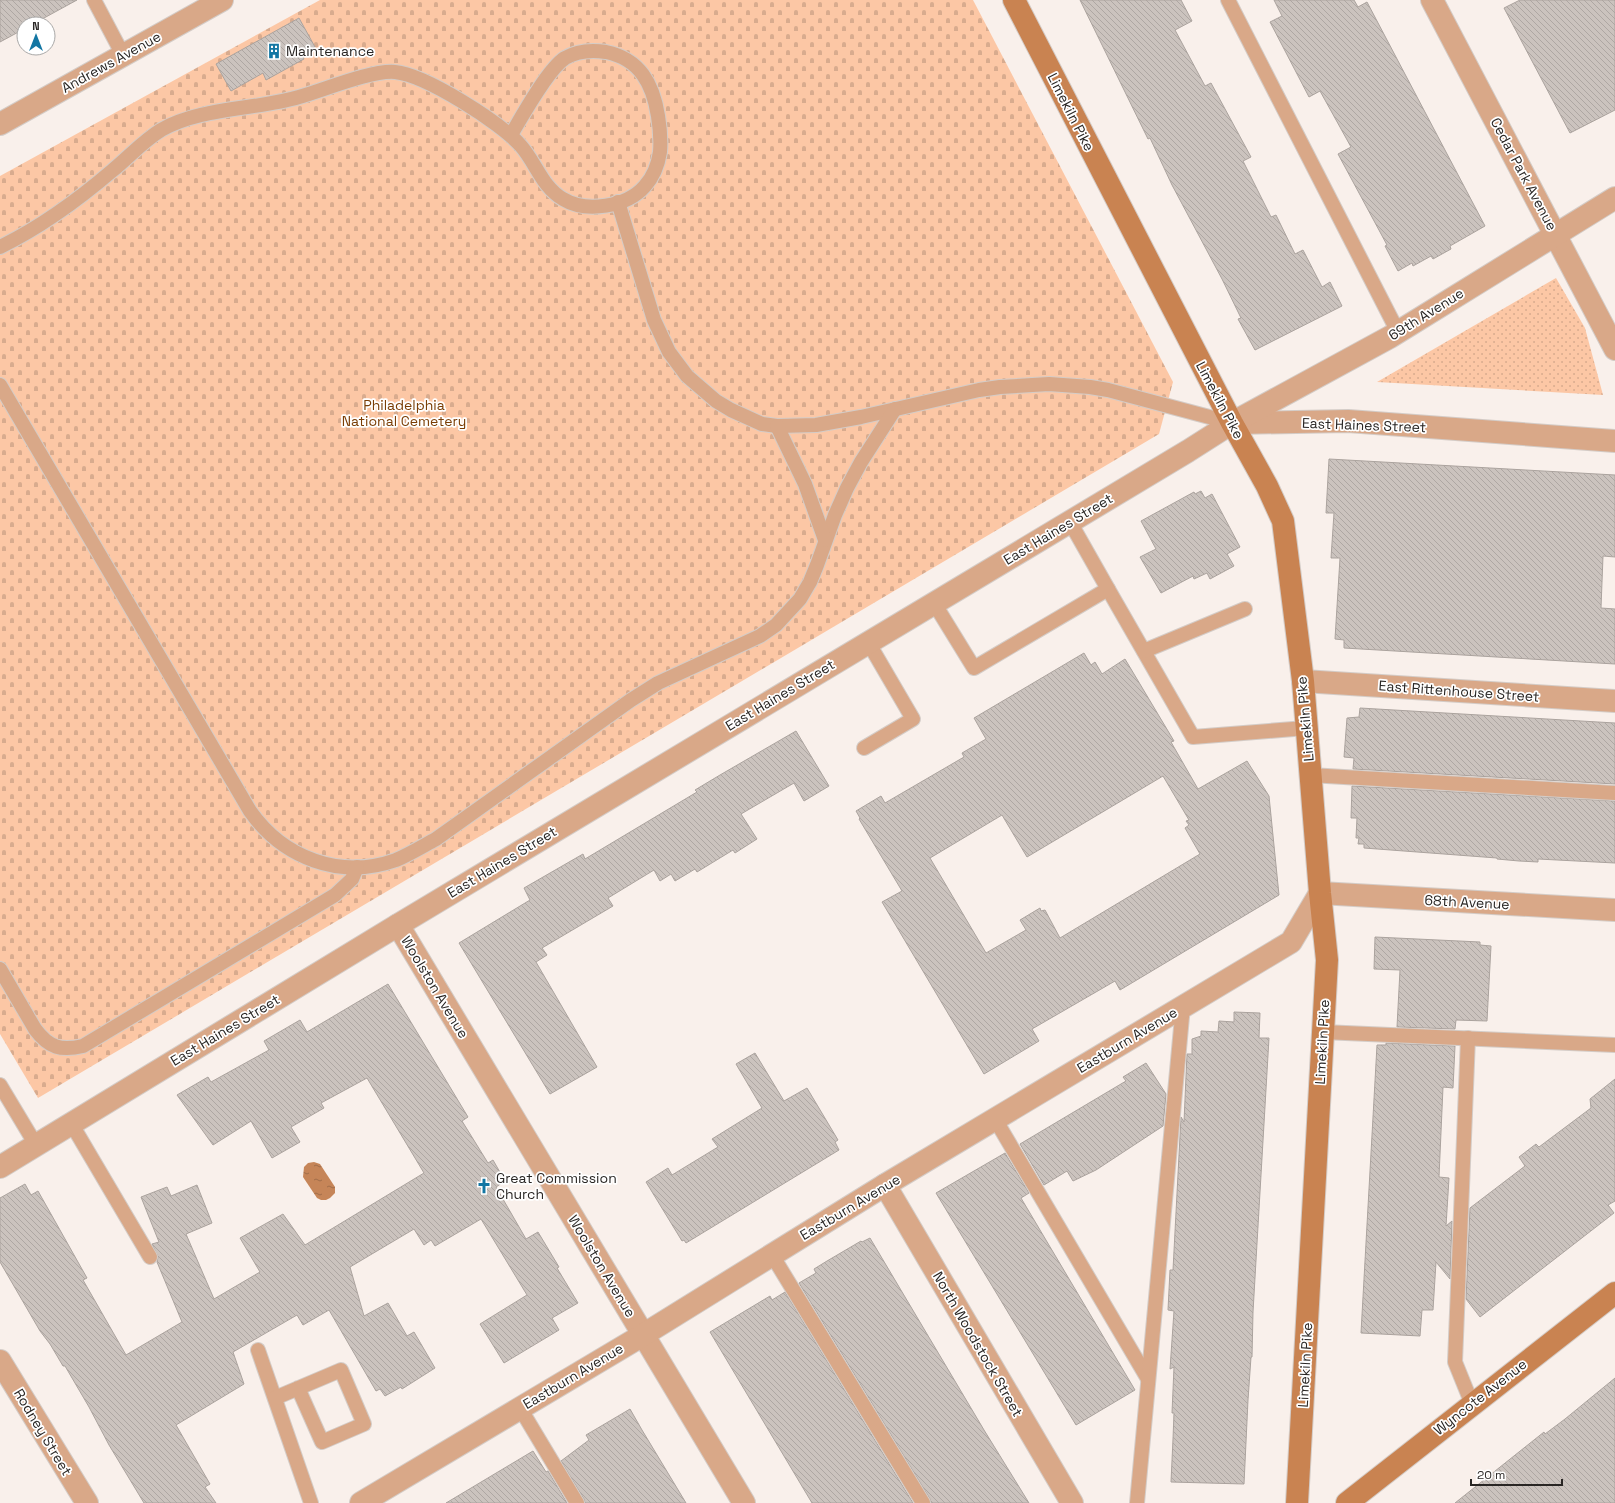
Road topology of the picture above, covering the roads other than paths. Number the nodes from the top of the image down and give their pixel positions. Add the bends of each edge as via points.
1 (94, 0) edge
2 (222, 0) edge
3 (1014, 0) edge
4 (1228, 0) edge
5 (1432, 0) edge
6 (123, 55) junction
7 (0, 124) edge
8 (511, 135) junction
9 (1615, 198) edge
10 (618, 202) junction
11 (1556, 234) junction
12 (0, 247) edge
13 (1398, 332) junction
14 (1615, 349) edge
15 (0, 385) edge
16 (895, 409) junction
17 (1232, 423) junction
18 (777, 426) junction
19 (1615, 441) edge
20 (1070, 522) junction
21 (825, 540) junction
22 (1108, 589) junction
23 (934, 602) junction
24 (1245, 609) dead end
25 (868, 642) junction
26 (1144, 651) junction
27 (1303, 681) junction
28 (1615, 701) edge
29 (1306, 728) junction
30 (864, 748) dead end
31 (1310, 775) junction
32 (1615, 793) edge
33 (358, 867) junction
34 (1320, 893) junction
35 (1615, 910) edge
36 (398, 925) junction
37 (0, 970) edge
38 (1184, 1006) junction
39 (1323, 1032) junction
40 (1468, 1038) junction
41 (1615, 1045) edge
42 (0, 1086) edge
43 (995, 1119) junction
44 (71, 1123) junction
45 (36, 1144) junction
46 (0, 1167) edge
47 (885, 1185) junction
48 (772, 1255) junction
49 (150, 1257) dead end
50 (1615, 1293) edge
51 (643, 1335) junction
52 (258, 1350) dead end
53 (0, 1361) edge
54 (1148, 1379) junction
55 (298, 1388) junction
56 (275, 1398) junction
57 (1472, 1404) junction
58 (520, 1408) junction
59 (87, 1503) edge
60 (311, 1503) edge
61 (361, 1503) edge
62 (577, 1503) edge
63 (744, 1503) edge
64 (923, 1503) edge
65 (1072, 1503) edge
66 (1137, 1503) edge
67 (1297, 1503) edge
68 (1347, 1503) edge

1 - 6 lane
2 - 6 street, Andrews Avenue
3 - 17 street, Limekiln Pike
4 - 13 lane
5 - 11 street, Cedar Park Avenue
6 - 7 street, Andrews Avenue
8 - 10 lane via 523,148 546,185 561,198 573,204 589,206
8 - 10 lane via 555,67 566,58 578,52 596,50 615,54 632,62 645,76 652,90 661,134 660,151 654,174 644,188
8 - 12 lane via 424,81 395,72 368,76 292,99 205,114 177,122 147,140 66,208
9 - 11 street, 69th Avenue
10 - 18 lane via 654,320 661,338 678,365 687,376 721,404 762,424
11 - 13 street, 69th Avenue
11 - 14 street, Cedar Park Avenue
13 - 17 street, 69th Avenue
15 - 33 lane via 250,811 260,824 286,847 303,856 327,864
16 - 17 lane via 978,390 1049,384 1108,390
16 - 18 lane via 832,423
16 - 21 lane via 847,488
17 - 19 street, East Haines Street via 1348,421
17 - 20 street, East Haines Street
17 - 27 street, Limekiln Pike via 1283,521
18 - 21 lane via 805,484
20 - 22 lane
20 - 23 street, East Haines Street
21 - 33 lane via 812,577 800,599 776,625 760,636 673,676 638,696 436,839 394,860
22 - 23 lane via 974,668
22 - 26 lane
23 - 25 street, East Haines Street
24 - 26 lane
25 - 30 lane via 913,719
25 - 36 street, East Haines Street
26 - 29 lane via 1193,737
27 - 28 street, East Rittenhouse Street
27 - 29 street, Limekiln Pike
29 - 31 street, Limekiln Pike
31 - 32 lane
31 - 34 street, Limekiln Pike
33 - 37 lane via 347,886 335,895 83,1046 60,1048 42,1038
34 - 35 street, 68th Avenue
34 - 38 street, Eastburn Avenue via 1291,942
34 - 39 street, Limekiln Pike via 1327,960
36 - 44 street, East Haines Street
36 - 51 street, Woolston Avenue
38 - 43 street, Eastburn Avenue
38 - 54 lane
39 - 40 lane
39 - 67 street, Limekiln Pike
40 - 41 lane
40 - 57 lane via 1455,1362
42 - 45 lane
43 - 47 street, Eastburn Avenue
43 - 54 lane
44 - 45 street, East Haines Street
44 - 49 lane
45 - 46 street, East Haines Street
47 - 48 street, Eastburn Avenue
47 - 65 street, North Woodstock Street
48 - 51 street, Eastburn Avenue
48 - 64 lane
50 - 57 street, Wyncote Avenue
51 - 58 street, Eastburn Avenue
51 - 63 street, Woolston Avenue
52 - 56 lane
53 - 59 street, Rodney Street
54 - 66 lane
55 - 55 lane via 341,1370 364,1424 322,1442
55 - 56 lane
56 - 60 lane
57 - 68 street, Wyncote Avenue
58 - 61 street, Eastburn Avenue
58 - 62 lane

